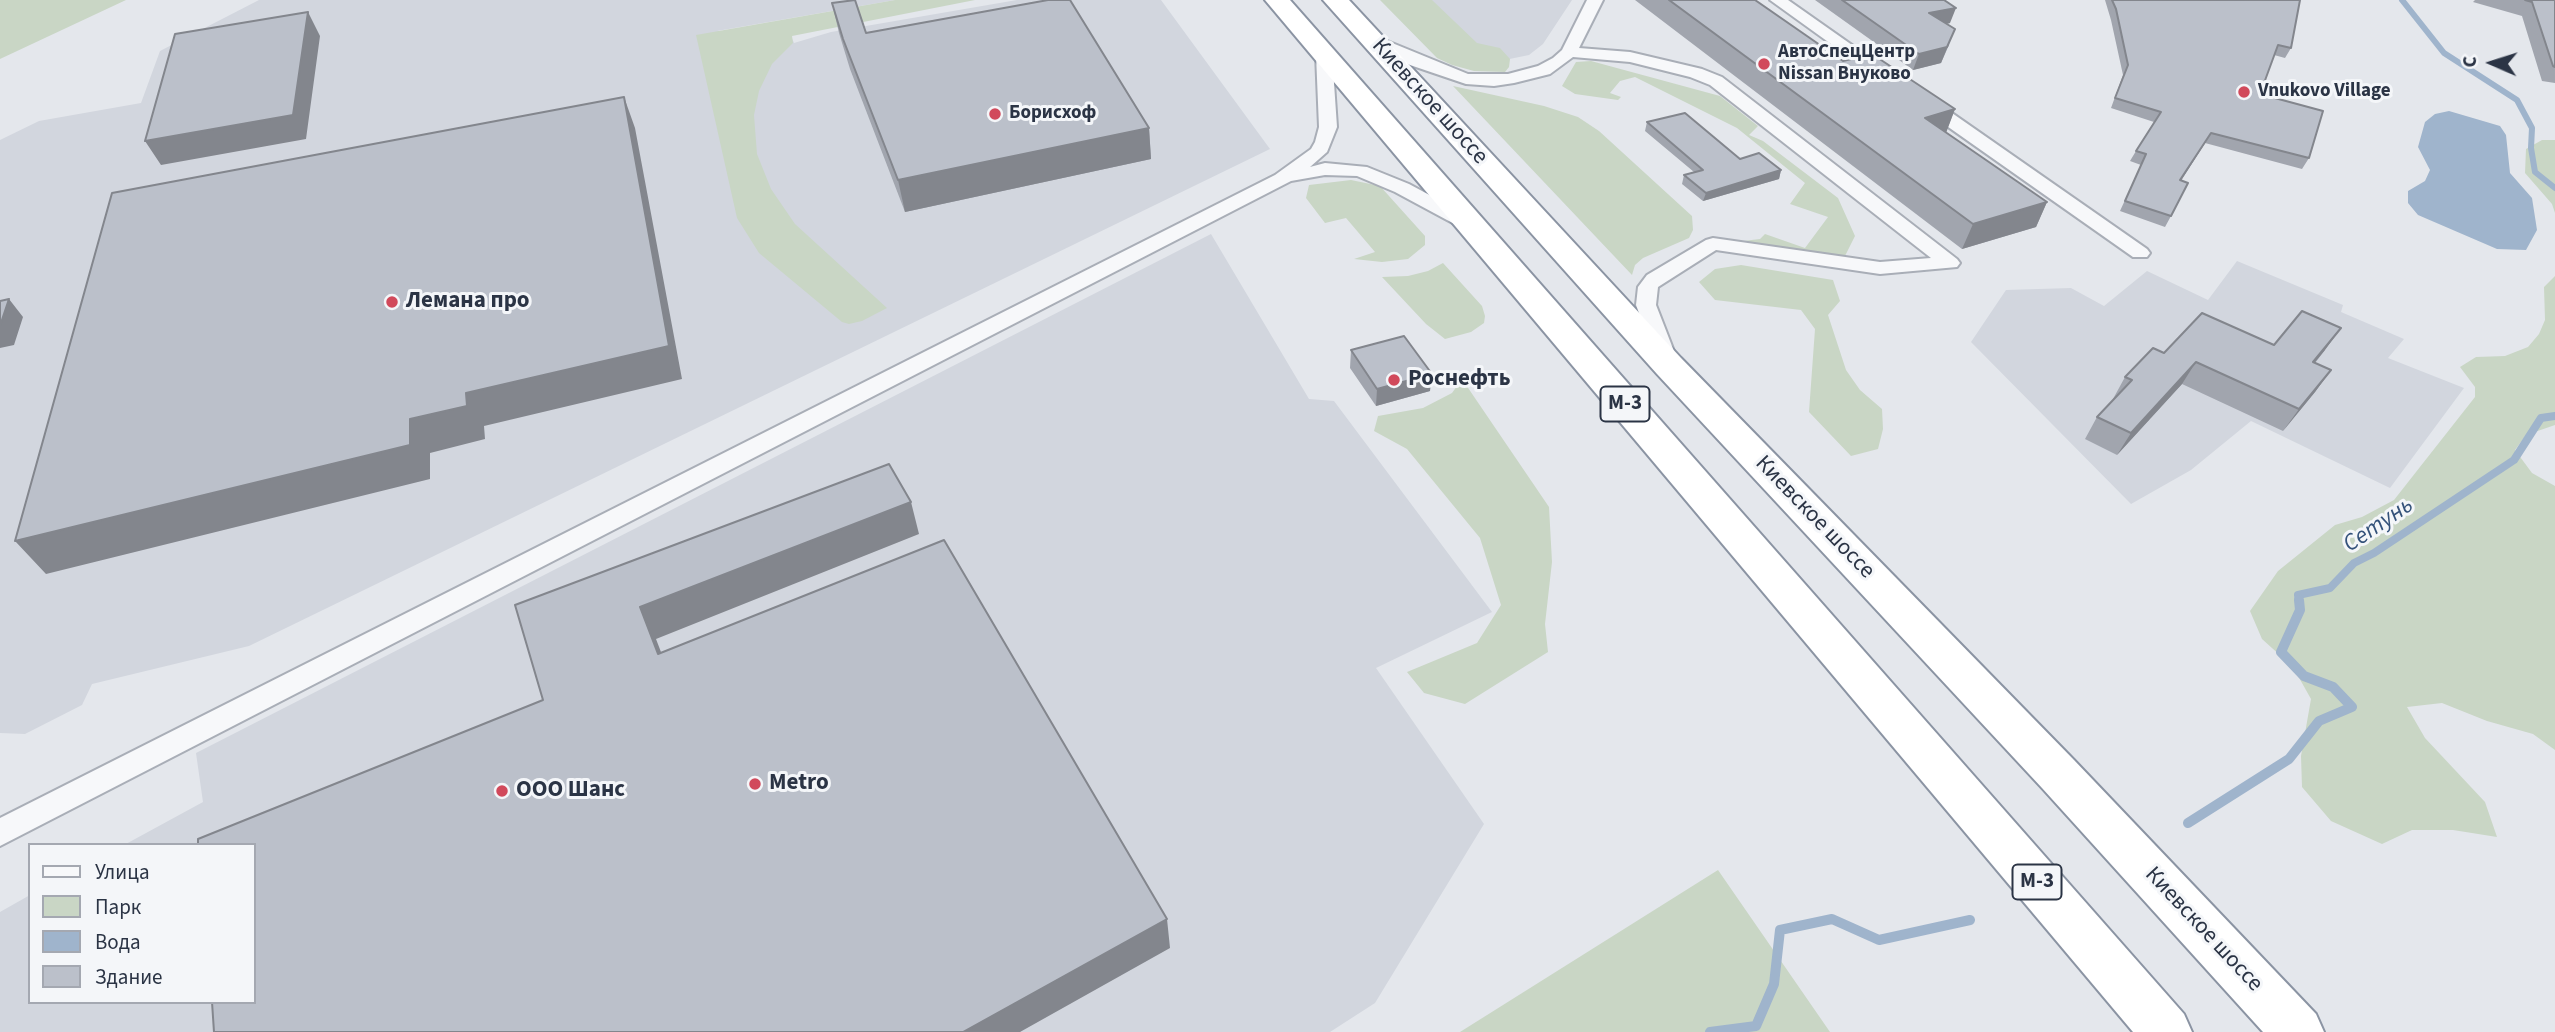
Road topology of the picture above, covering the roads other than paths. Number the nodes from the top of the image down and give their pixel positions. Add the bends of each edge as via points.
1 (1277, 0) edge
2 (1335, 0) edge
3 (1595, 0) edge
4 (1778, 0) edge
5 (1374, 42) junction
6 (1569, 52) junction
7 (1324, 54) junction
8 (1282, 179) junction
9 (1472, 226) junction
10 (2140, 253) dead end
11 (1669, 366) junction
12 (0, 833) edge
13 (2166, 1032) edge
14 (2298, 1032) edge

1 - 7 highway, Киевское шоссе / М-3
2 - 5 highway, Киевское шоссе / М-3
3 - 6 street
4 - 10 street
5 - 6 street via 1475,81 1544,70
5 - 11 highway, Киевское шоссе / М-3
6 - 11 street via 1630,57 1716,81 1950,262 1880,268 1713,244 1648,287 1646,304
7 - 8 street via 1328,127 1324,142 1318,152
7 - 9 highway, Киевское шоссе / М-3
8 - 9 street via 1325,169 1360,172 1402,188
8 - 12 street
9 - 13 highway, Киевское шоссе / М-3
11 - 14 highway, Киевское шоссе / М-3

